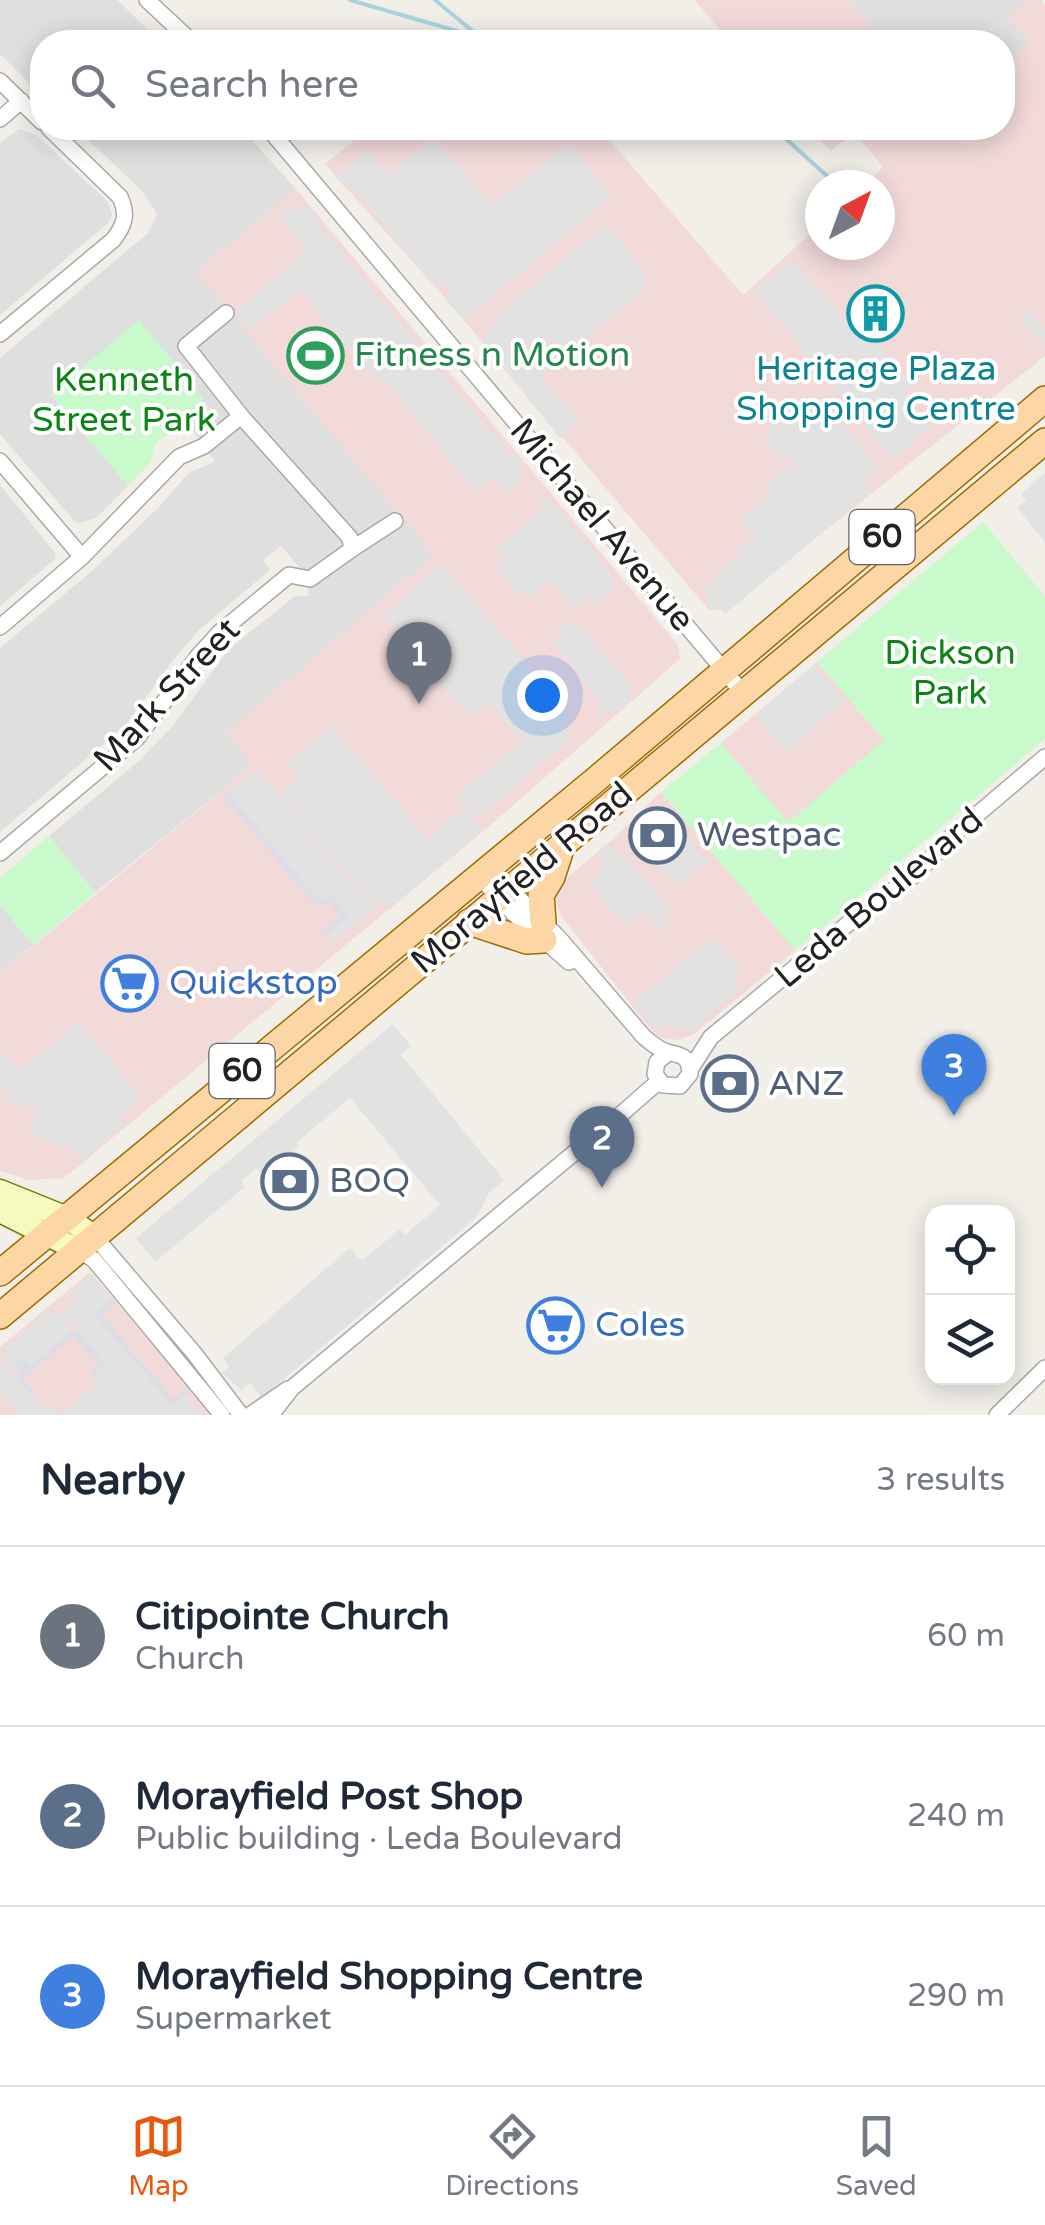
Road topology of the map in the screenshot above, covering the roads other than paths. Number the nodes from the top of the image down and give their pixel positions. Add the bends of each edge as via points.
1 (147, 0) edge
2 (179, 30) edge
3 (0, 80) edge
4 (21, 101) junction
5 (30, 110) edge
6 (0, 119) edge
7 (61, 140) edge
8 (278, 140) edge
9 (226, 313) dead end
10 (0, 334) edge
11 (1045, 400) edge
12 (242, 416) junction
13 (1045, 441) edge
14 (0, 460) edge
15 (394, 521) dead end
16 (352, 548) junction
17 (82, 558) junction
18 (0, 626) edge
19 (725, 671) junction
20 (743, 693) junction
21 (1045, 758) edge
22 (563, 843) junction
23 (0, 853) edge
24 (483, 871) junction
25 (504, 893) junction
26 (469, 922) junction
27 (544, 931) junction
28 (712, 1037) junction
29 (674, 1053) junction
30 (690, 1068) junction
31 (657, 1074) junction
32 (0, 1191) edge
33 (0, 1211) edge
34 (67, 1218) junction
35 (47, 1234) junction
36 (87, 1244) junction
37 (0, 1273) edge
38 (0, 1316) edge
39 (1045, 1368) edge
40 (292, 1388) junction
41 (222, 1415) edge
42 (240, 1415) edge
43 (250, 1415) edge
44 (270, 1415) edge
45 (996, 1415) edge

1 - 2 street
3 - 4 street
4 - 5 street
4 - 6 street
7 - 10 street via 120,197 124,221 113,240
8 - 19 street, Michael Avenue
9 - 12 street via 186,346
11 - 19 main road, Morayfield Road / 60
12 - 16 street
12 - 17 street via 179,457
13 - 20 main road, Morayfield Road / 60
14 - 17 street
15 - 16 street
16 - 23 street, Mark Street via 310,580 289,576 219,632 137,738
17 - 18 street
19 - 20 street, Michael Avenue
19 - 24 main road, Morayfield Road / 60
20 - 22 main road, Morayfield Road / 60
21 - 28 street, Leda Boulevard via 916,874
22 - 25 main road, Morayfield Road / 60
22 - 27 main road via 541,895
24 - 25 street
24 - 34 main road, Morayfield Road / 60
25 - 26 main road, Morayfield Road / 60
25 - 27 street
26 - 27 main road via 527,941
26 - 36 main road, Morayfield Road / 60
27 - 29 street via 644,1037
27 - 31 street
28 - 29 street, Leda Boulevard
28 - 30 street, Leda Boulevard
29 - 30 street
29 - 31 street via 660,1058
30 - 31 street via 680,1086 668,1087
31 - 40 street via 614,1119
32 - 34 main road
33 - 35 main road
34 - 35 main road, Morayfield Road / 60
34 - 36 main road
35 - 36 main road
35 - 37 main road, Morayfield Road / 60
36 - 38 main road, Morayfield Road / 60
36 - 41 street
36 - 42 street via 194,1353
39 - 45 street
40 - 43 street
40 - 44 street

